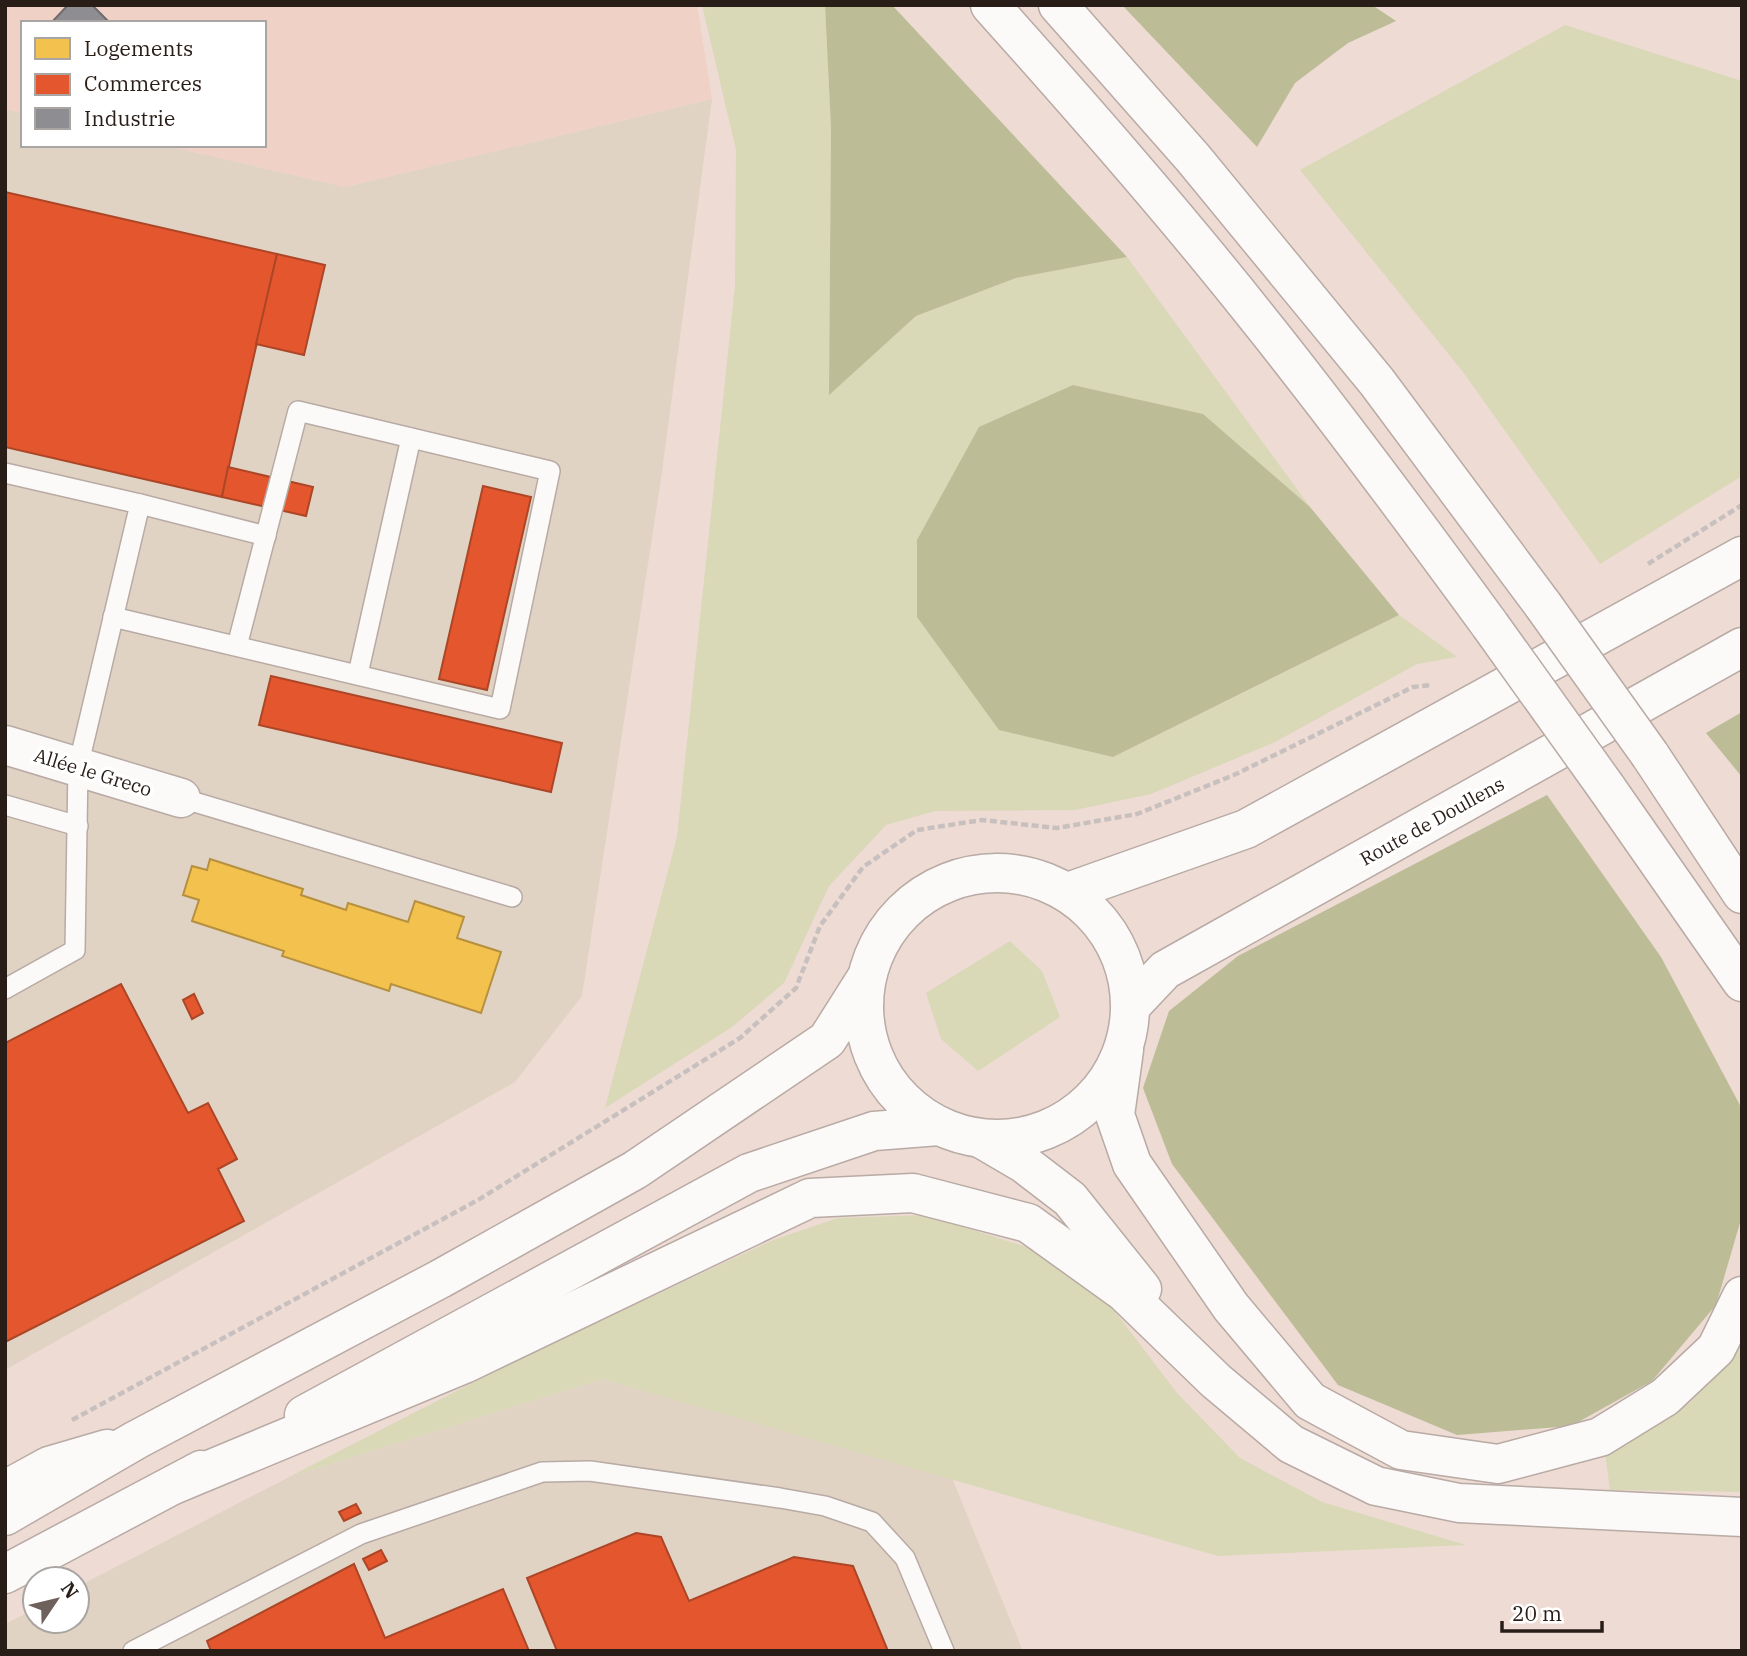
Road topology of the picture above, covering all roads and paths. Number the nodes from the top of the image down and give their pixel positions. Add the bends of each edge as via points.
1 (990, 5) edge
2 (1058, 5) edge
3 (411, 438) junction
4 (5, 473) edge
5 (139, 504) junction
6 (266, 537) junction
7 (1742, 556) edge
8 (113, 617) junction
9 (237, 646) junction
10 (1742, 647) edge
11 (358, 674) junction
12 (5, 745) edge
13 (78, 767) junction
14 (181, 798) joint
15 (1682, 802) junction
16 (5, 805) edge
17 (78, 826) junction
18 (1742, 861) edge
19 (1068, 892) junction
20 (1742, 894) edge
21 (512, 897) dead end
22 (865, 979) junction
23 (1742, 982) edge
24 (5, 989) edge
25 (1131, 1006) junction
26 (1124, 1051) junction
27 (939, 1126) junction
28 (982, 1139) junction
29 (1742, 1296) edge
30 (1216, 1381) junction
31 (136, 1440) junction
32 (173, 1485) junction
33 (5, 1490) edge
34 (5, 1516) edge
35 (1742, 1517) edge
36 (5, 1574) edge
37 (133, 1651) edge
38 (944, 1651) edge

1 - 23 main road, bridge via 1114,144 1380,474
2 - 15 main road, bridge via 1193,158 1377,383 1543,605
3 - 6 lane via 298,411
3 - 11 lane
3 - 11 lane via 550,471 500,709
4 - 5 lane
5 - 6 lane
5 - 8 lane
6 - 9 lane
7 - 19 main road via 1246,829
8 - 9 lane
8 - 13 lane
9 - 11 lane
10 - 25 main road, Route de Doullens via 1165,970
12 - 13 main road, Allée le Greco
13 - 14 main road, Allée le Greco
13 - 17 lane
14 - 21 lane
15 - 18 main road
15 - 20 main road
16 - 17 lane
17 - 24 lane via 75,950
19 - 22 main road via 1028,876 985,872 944,882 907,906 880,939
19 - 25 main road via 1101,923 1124,962
22 - 27 main road via 864,1023 876,1064 902,1100
22 - 31 main road via 827,1040 635,1170
25 - 26 main road
26 - 28 main road via 1102,1090 1068,1120 1027,1137
26 - 29 main road via 1115,1115 1132,1164 1231,1307 1310,1401 1401,1450 1498,1464 1600,1437 1665,1397 1716,1349
27 - 28 main road
27 - 32 main road via 874,1131 749,1173
28 - 30 main road via 1070,1199
30 - 32 main road via 1124,1292 1028,1223 913,1192 810,1198 464,1364
30 - 35 main road via 1291,1444 1376,1486 1459,1503
31 - 33 main road via 49,1466
31 - 34 main road
32 - 36 main road
37 - 38 lane via 361,1534 542,1472 590,1471 792,1500 872,1522 905,1558

